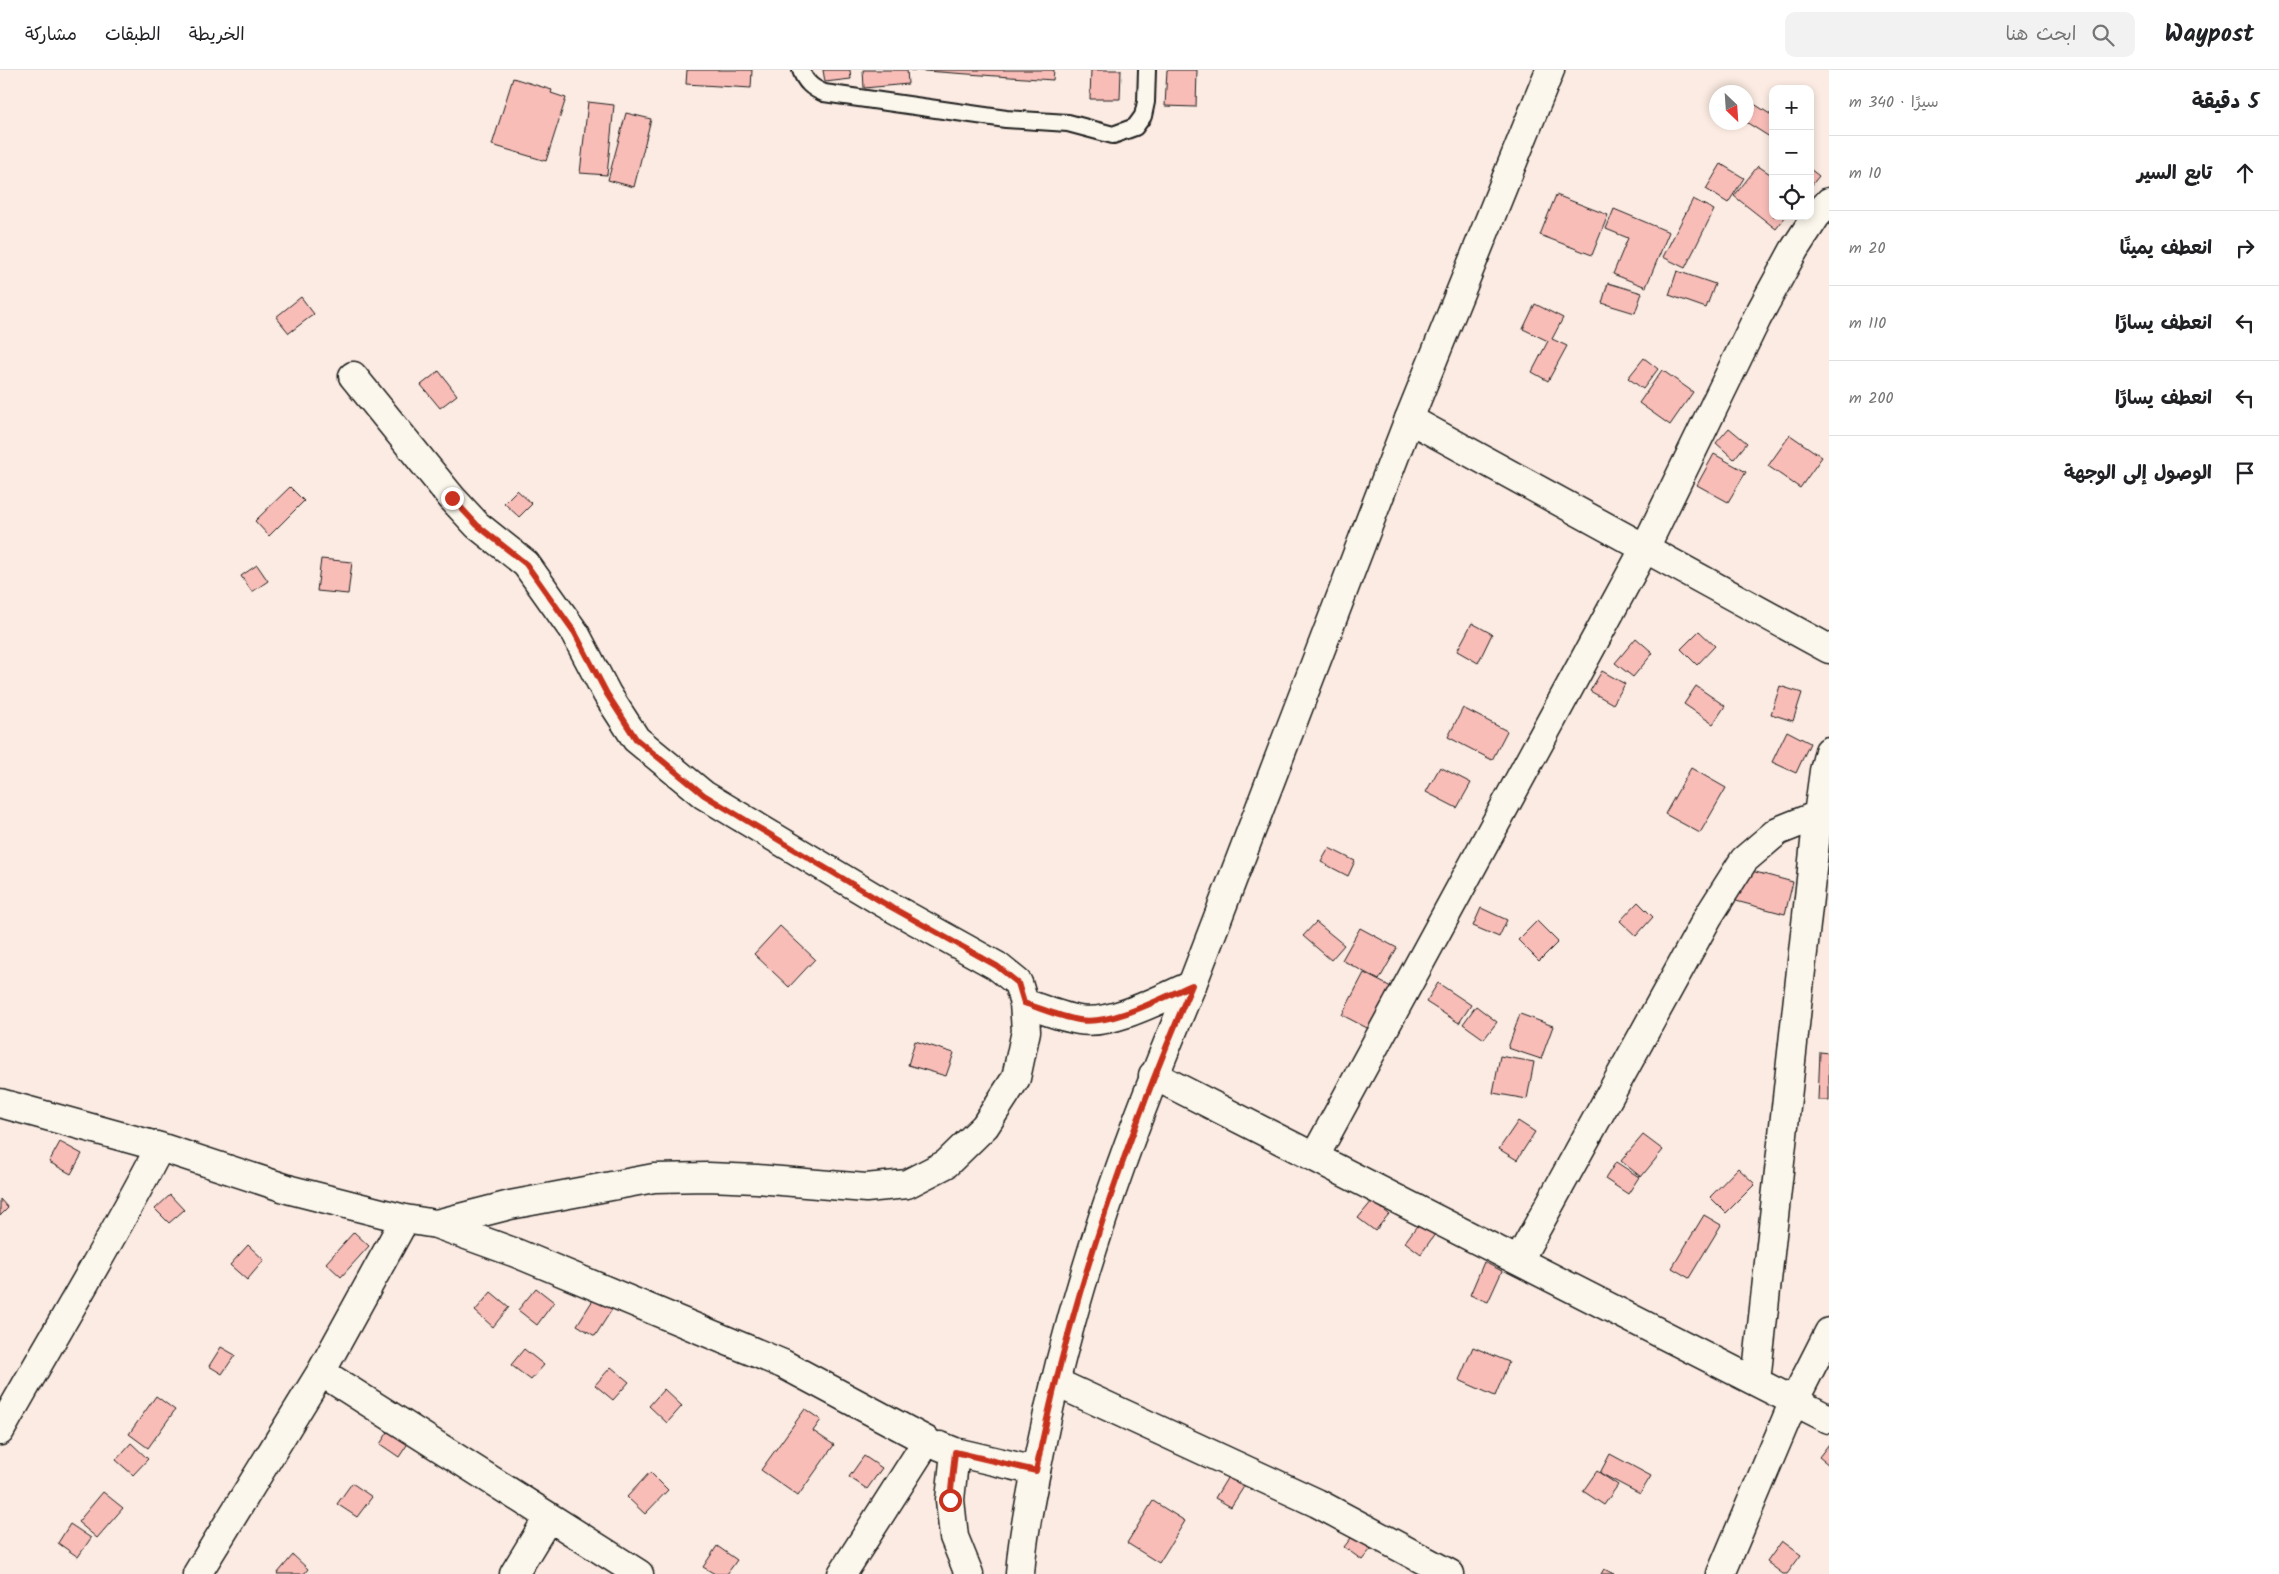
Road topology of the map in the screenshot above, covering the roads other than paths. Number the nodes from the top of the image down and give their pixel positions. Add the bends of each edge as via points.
1 (801, 70) edge
2 (1147, 70) edge
3 (1550, 70) edge
4 (1829, 202) edge
5 (352, 376) dead end
6 (1409, 419) junction
7 (1645, 548) junction
8 (1829, 649) edge
9 (1829, 751) edge
10 (1818, 815) junction
11 (1192, 985) junction
12 (1024, 1003) junction
13 (1154, 1075) junction
14 (0, 1103) edge
15 (160, 1147) junction
16 (1315, 1156) junction
17 (405, 1219) junction
18 (436, 1224) junction
19 (1519, 1260) junction
20 (1829, 1332) edge
21 (321, 1372) junction
22 (1756, 1381) junction
23 (1055, 1382) junction
24 (1794, 1401) junction
25 (1829, 1419) edge
26 (0, 1431) edge
27 (927, 1441) junction
28 (955, 1452) junction
29 (1036, 1471) junction
30 (548, 1518) junction
31 (197, 1574) edge
32 (514, 1574) edge
33 (639, 1574) edge
34 (842, 1574) edge
35 (969, 1574) edge
36 (1020, 1574) edge
37 (1450, 1574) edge
38 (1720, 1574) edge

1 - 2 lane via 814,89 824,93 1006,119 1068,124 1113,136 1135,127 1143,116
3 - 6 street
4 - 7 street via 1794,250 1756,318
5 - 12 street via 471,518 526,564 575,633 607,694 636,739 704,795 882,902 997,966 1018,983
6 - 7 street
6 - 11 street
7 - 8 street
7 - 16 street
9 - 10 street
10 - 19 street via 1778,831 1744,860 1708,916
10 - 22 street
11 - 12 street via 1113,1017 1080,1021
11 - 13 street
12 - 18 street via 1026,1031 1016,1078 985,1126 946,1164 907,1184 866,1188 708,1176 654,1178 510,1205
13 - 16 street
13 - 23 street via 1084,1274
14 - 15 street
15 - 17 street via 291,1190
15 - 26 street via 124,1217
16 - 19 street
17 - 18 street
17 - 21 street
18 - 27 street via 548,1265 783,1364
19 - 22 street
20 - 24 street
21 - 30 street
21 - 31 street
22 - 24 street
23 - 29 street
23 - 37 street via 1316,1503
24 - 25 street
24 - 38 street
27 - 28 street
27 - 34 street
28 - 29 street
28 - 35 street via 950,1500 954,1537
29 - 36 street via 1022,1540
30 - 32 street
30 - 33 street

